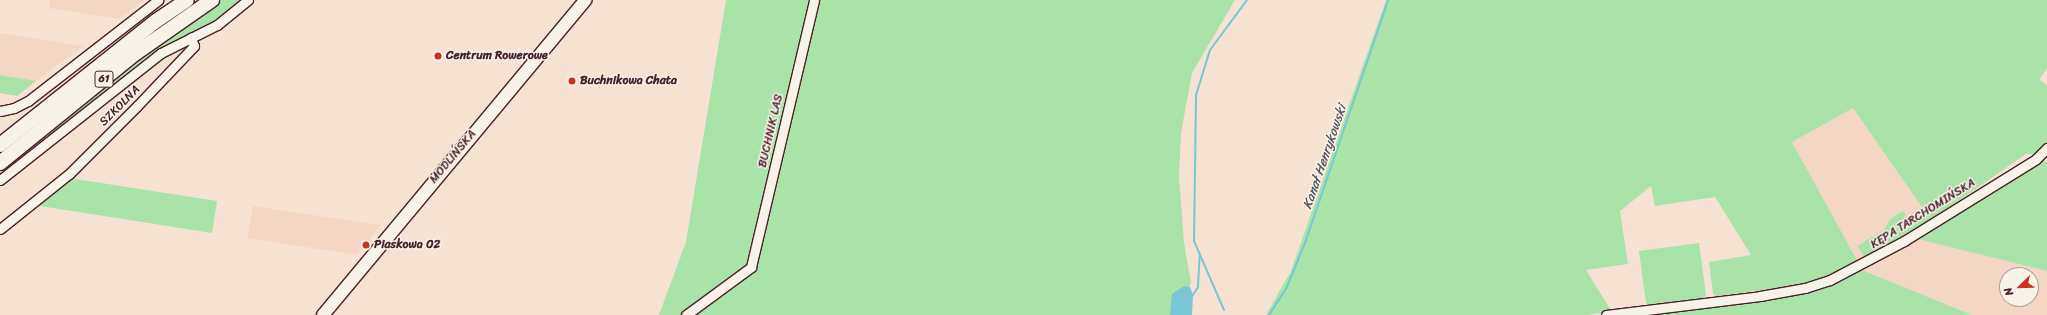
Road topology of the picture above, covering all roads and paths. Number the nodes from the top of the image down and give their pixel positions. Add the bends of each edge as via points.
1 (158, 0) edge
2 (187, 0) edge
3 (212, 0) edge
4 (248, 0) edge
5 (585, 0) edge
6 (814, 0) edge
7 (191, 38) junction
8 (0, 111) edge
9 (0, 146) edge
10 (2047, 148) edge
11 (0, 163) edge
12 (0, 180) edge
13 (0, 229) edge
14 (323, 315) edge
15 (686, 315) edge
16 (1606, 315) edge

1 - 8 street via 28,101
2 - 9 main road, 61 via 156,21
3 - 11 main road, 61 via 136,53
4 - 7 street via 217,25
5 - 14 main road, MODLIŃSKA
6 - 15 street, BUCHNIK LAS via 751,267
7 - 12 street via 161,53
7 - 13 street, SZKOLNA via 194,46 69,174
10 - 16 street, KĘPA TARCHOMIŃSKA via 2041,156 1861,266 1805,288

